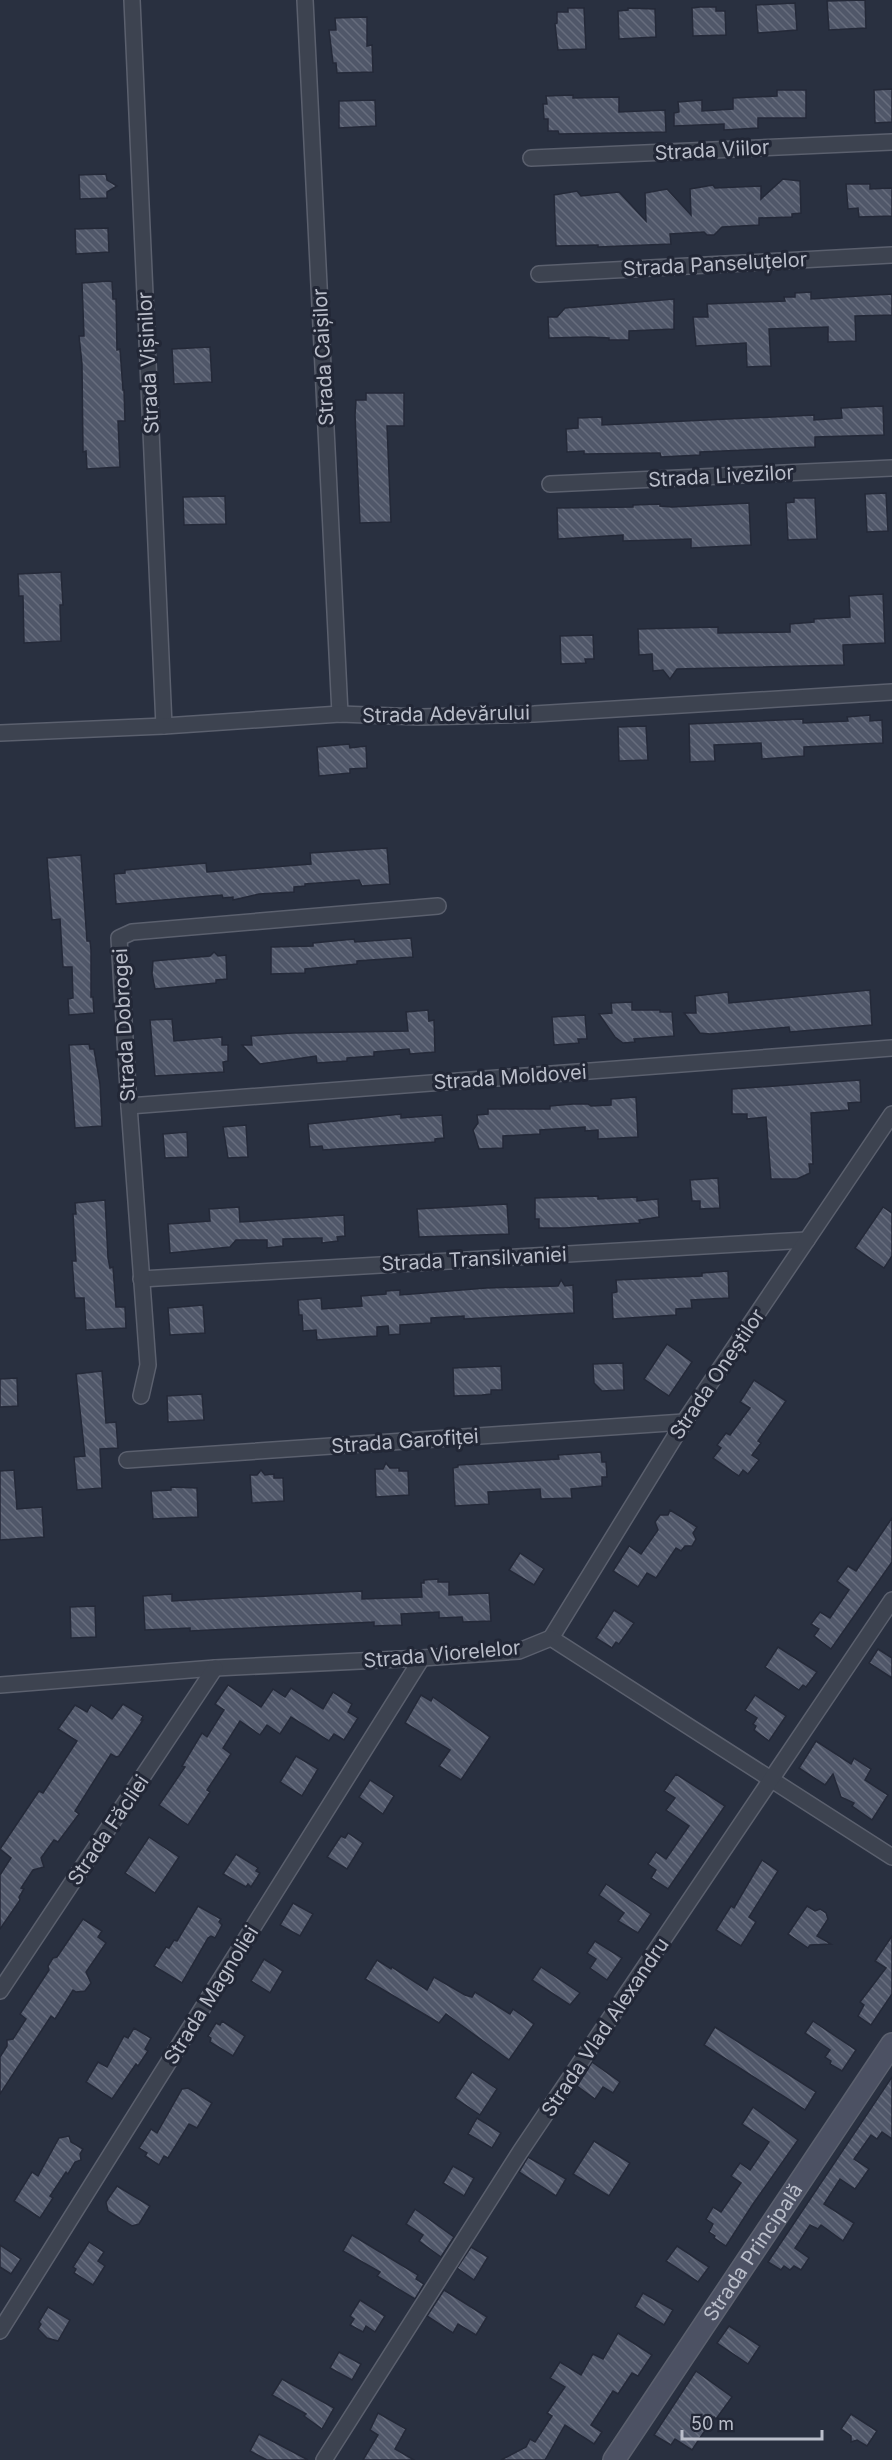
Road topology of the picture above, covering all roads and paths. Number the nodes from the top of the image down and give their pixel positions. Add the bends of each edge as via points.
1 (132, 0) edge
2 (306, 0) edge
3 (892, 142) edge
4 (531, 158) dead end
5 (892, 255) edge
6 (539, 274) dead end
7 (892, 468) edge
8 (550, 484) dead end
9 (892, 692) edge
10 (340, 714) junction
11 (165, 726) junction
12 (0, 733) edge
13 (438, 906) dead end
14 (892, 1048) edge
15 (129, 1106) junction
16 (892, 1114) edge
17 (807, 1240) junction
18 (141, 1279) junction
19 (141, 1396) dead end
20 (684, 1422) junction
21 (127, 1460) dead end
22 (892, 1600) edge
23 (551, 1638) junction
24 (422, 1658) junction
25 (215, 1668) junction
26 (0, 1685) edge
27 (773, 1779) junction
28 (892, 1857) edge
29 (0, 1991) edge
30 (892, 2044) edge
31 (0, 2331) edge
32 (324, 2460) edge
33 (614, 2460) edge

1 - 11 street, Strada Vișinilor
2 - 10 street, Strada Caișilor
3 - 4 street, Strada Viilor
5 - 6 street, Strada Panseluțelor
7 - 8 street, Strada Livezilor
9 - 10 street, Strada Adevărului via 534,714
10 - 11 street, Strada Adevărului
11 - 12 street, Strada Adevărului
13 - 15 street, Strada Dobrogei via 132,932 119,938
14 - 15 street, Strada Moldovei
15 - 18 street, Strada Dobrogei
16 - 17 street, Strada Oneștilor
17 - 18 street, Strada Transilvaniei
17 - 20 street, Strada Oneștilor
18 - 19 street, Strada Dobrogei via 148,1365
20 - 21 street, Strada Garofiței
20 - 23 street, Strada Oneștilor
22 - 27 street, Strada Vlad Alexandru
23 - 24 street, Strada Viorelelor via 519,1651
23 - 27 street
24 - 25 street, Strada Viorelelor
24 - 31 street, Strada Magnoliei
25 - 26 street, Strada Viorelelor
25 - 29 street, Strada Făcliei
27 - 28 street
27 - 32 street, Strada Vlad Alexandru via 520,2152
30 - 33 main road, Strada Principală

